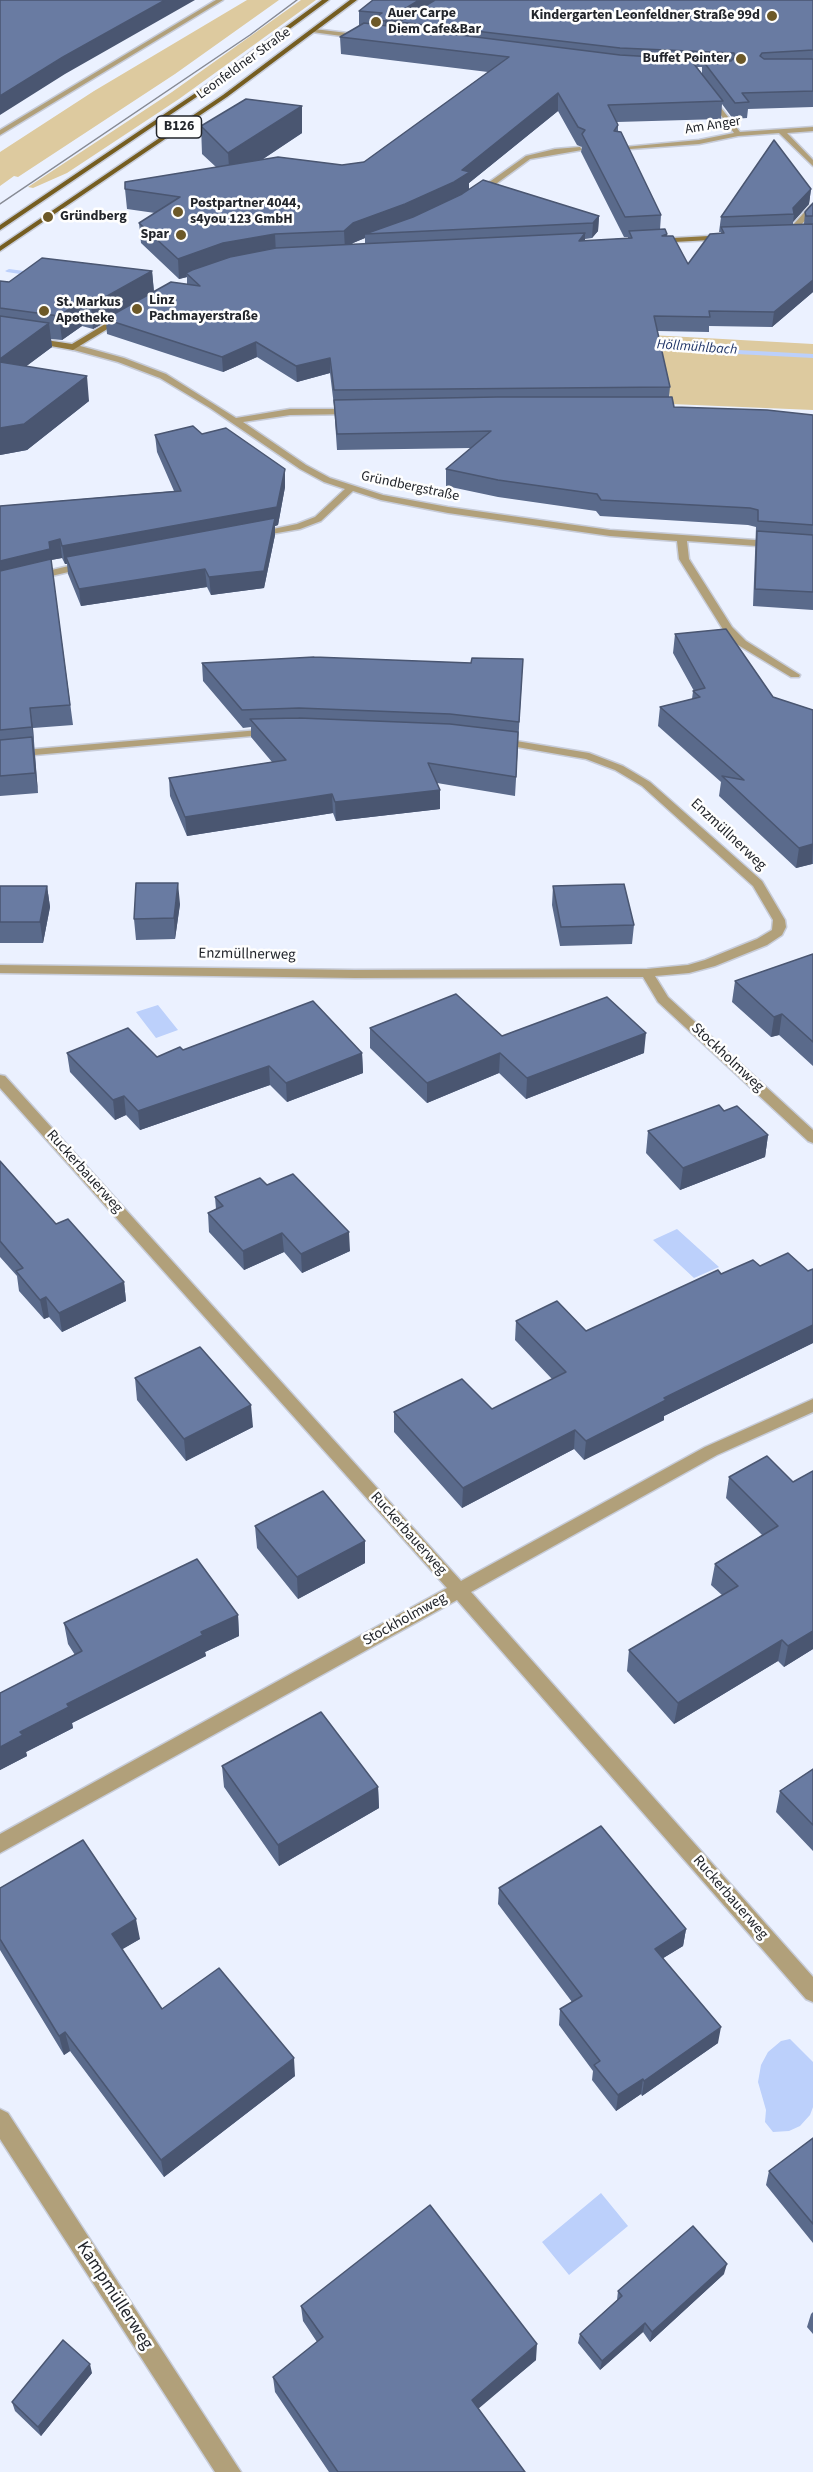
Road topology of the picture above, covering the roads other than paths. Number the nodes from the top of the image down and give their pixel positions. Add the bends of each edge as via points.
1 (220, 0) edge
2 (326, 0) edge
3 (354, 0) edge
4 (314, 31) junction
5 (377, 39) edge
6 (703, 88) edge
7 (813, 129) edge
8 (781, 130) junction
9 (0, 133) edge
10 (738, 134) junction
11 (617, 148) edge
12 (580, 149) edge
13 (813, 164) edge
14 (465, 201) edge
15 (813, 208) edge
16 (0, 228) edge
17 (789, 234) edge
18 (739, 236) edge
19 (645, 242) edge
20 (0, 249) edge
21 (128, 314) edge
22 (0, 337) edge
23 (73, 347) junction
24 (364, 411) edge
25 (233, 421) junction
26 (351, 489) junction
27 (248, 537) edge
28 (682, 540) junction
29 (813, 547) edge
30 (99, 562) edge
31 (0, 585) edge
32 (795, 675) dead end
33 (283, 731) edge
34 (480, 740) edge
35 (0, 755) edge
36 (0, 969) edge
37 (647, 973) junction
38 (0, 1079) edge
39 (813, 1138) edge
40 (813, 1405) edge
41 (459, 1590) junction
42 (0, 1844) edge
43 (813, 1992) edge
44 (0, 2121) edge
45 (229, 2472) edge

1 - 9 street
2 - 16 main road, Leonfeldner Straße / B126 via 199,93
3 - 4 main road, Leonfeldner Straße / B126
4 - 5 street
4 - 20 main road, Leonfeldner Straße / B126
6 - 10 street
7 - 8 street, Am Anger
8 - 10 street, Am Anger
8 - 13 street
10 - 11 street, Am Anger via 689,143
12 - 14 street via 528,157
15 - 17 street via 798,225 802,234
18 - 19 street
21 - 23 street
22 - 23 street, Gründbergstraße
23 - 25 street, Gründbergstraße via 145,368
24 - 25 street via 290,412
25 - 26 street, Gründbergstraße via 303,467
26 - 27 street via 318,519
26 - 28 street, Gründbergstraße via 468,513
28 - 29 street, Gründbergstraße
28 - 32 street via 684,560 728,629 742,643
30 - 31 street
33 - 35 street
34 - 37 street, Enzmüllnerweg via 572,752 632,775 758,884 780,927 777,932 710,963
36 - 37 street, Enzmüllnerweg
37 - 39 street, Stockholmweg via 663,999
38 - 41 street, Ruckerbauerweg
40 - 41 street, Stockholmweg via 711,1451
41 - 42 street, Stockholmweg
41 - 43 street, Ruckerbauerweg
44 - 45 street, Kampmüllerweg

